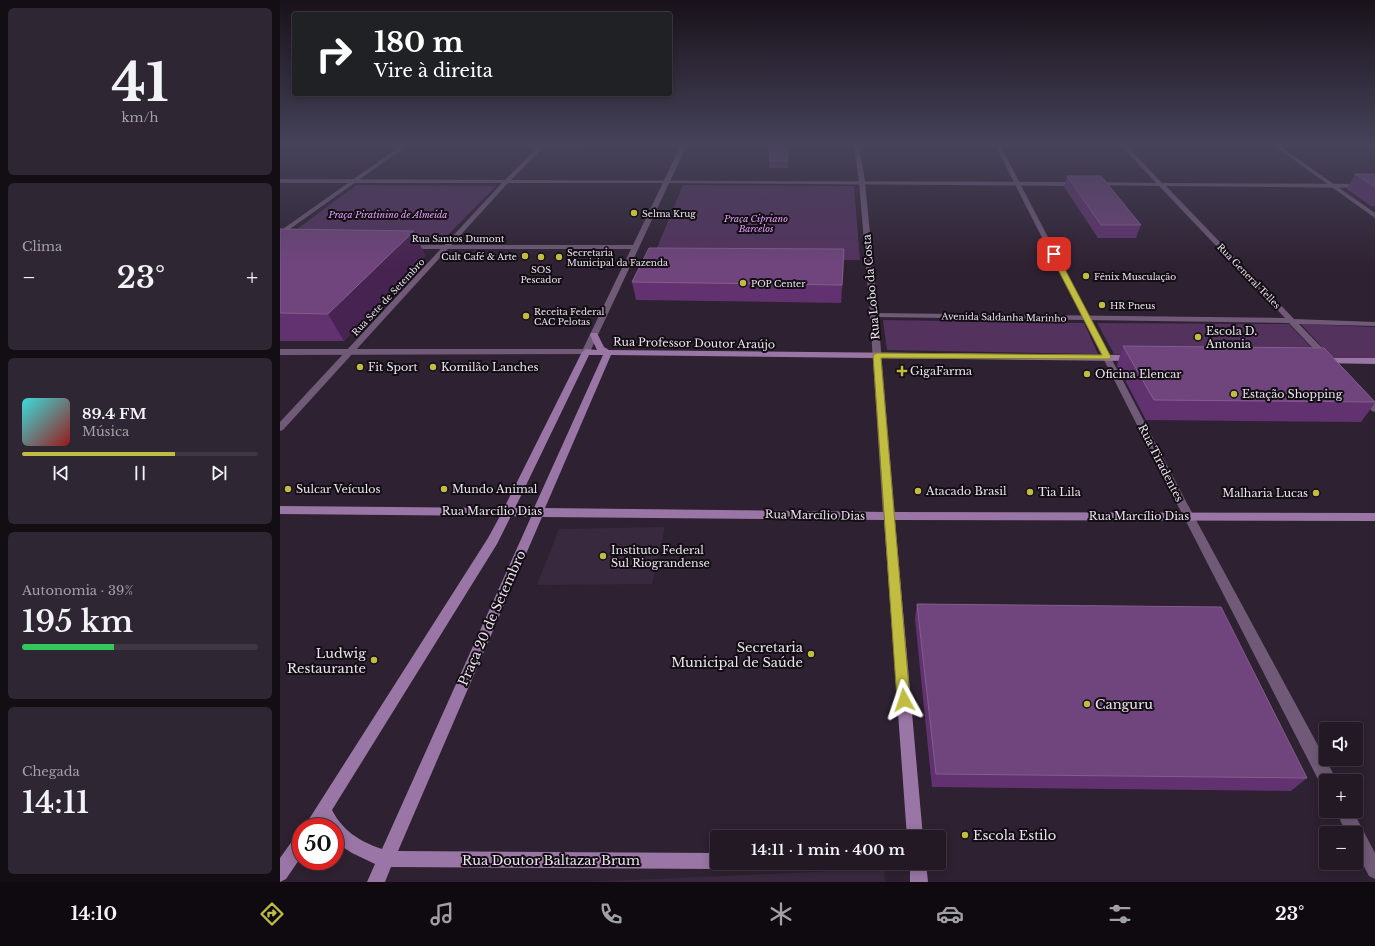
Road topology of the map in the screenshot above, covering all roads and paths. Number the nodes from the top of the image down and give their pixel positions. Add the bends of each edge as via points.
1 (347, 186) edge
2 (502, 186) edge
3 (665, 186) edge
4 (862, 186) edge
5 (1018, 186) edge
6 (1162, 186) edge
7 (1333, 186) edge
8 (1375, 216) edge
9 (280, 234) edge
10 (400, 247) edge
11 (447, 247) junction
12 (635, 248) junction
13 (874, 315) junction
14 (1086, 318) junction
15 (1292, 321) junction
16 (1375, 324) edge
17 (594, 335) junction
18 (280, 352) edge
19 (350, 352) junction
20 (586, 352) junction
21 (608, 353) junction
22 (877, 355) junction
23 (1107, 357) junction
24 (1139, 358) edge
25 (1314, 360) edge
26 (1330, 361) junction
27 (1375, 361) edge
28 (1340, 372) edge
29 (1356, 388) edge
30 (1375, 409) edge
31 (280, 428) edge
32 (280, 510) edge
33 (508, 512) junction
34 (539, 512) junction
35 (889, 516) junction
36 (1188, 516) junction
37 (1375, 517) edge
38 (1324, 774) edge
39 (324, 810) junction
40 (318, 818) edge
41 (328, 818) edge
42 (914, 830) edge
43 (344, 839) edge
44 (1363, 847) edge
45 (292, 856) edge
46 (386, 859) junction
47 (710, 861) edge
48 (918, 870) edge
49 (1375, 870) edge
50 (280, 873) edge
51 (376, 882) edge
52 (919, 882) edge

1 - 9 street
2 - 11 street, Rua Sete de Setembro
3 - 12 street
4 - 13 street, Rua Lobo da Costa
5 - 14 street, Rua Tiradentes
6 - 15 street, Rua General Telles
7 - 8 street
10 - 11 street, Rua Santos Dumont
11 - 12 street, Rua Santos Dumont
11 - 19 street, Rua Sete de Setembro
12 - 17 street
13 - 14 street, Avenida Saldanha Marinho
13 - 22 street, Rua Lobo da Costa
14 - 15 street, Avenida Saldanha Marinho
14 - 23 street, Rua Tiradentes
15 - 16 street, Avenida Saldanha Marinho
15 - 26 street, Rua General Telles
17 - 20 street
17 - 21 main road via 600,348
18 - 19 street, Rua Professor Doutor Araújo
19 - 20 street, Rua Professor Doutor Araújo
19 - 31 street, Rua Sete de Setembro
20 - 21 main road, Rua Professor Doutor Araújo
20 - 33 main road
21 - 22 main road, Rua Professor Doutor Araújo
21 - 34 main road, Praça 20 de Setembro
22 - 23 main road, Rua Professor Doutor Araújo
22 - 35 street, Rua Lobo da Costa
23 - 24 main road
23 - 36 street, Rua Tiradentes
25 - 26 main road
26 - 27 main road
26 - 28 street, Rua General Telles
29 - 30 street
32 - 33 main road, Rua Marcílio Dias
33 - 34 main road, Rua Marcílio Dias
33 - 39 main road via 493,541
34 - 35 main road, Rua Marcílio Dias
34 - 46 main road, Praça 20 de Setembro
35 - 36 main road, Rua Marcílio Dias
35 - 42 main road, Rua Lobo da Costa
36 - 37 main road, Rua Marcílio Dias
36 - 38 street, Rua Tiradentes
39 - 40 main road
39 - 41 main road
43 - 46 main road
44 - 49 street
45 - 50 main road
46 - 47 main road, Rua Doutor Baltazar Brum
46 - 51 main road, Praça 20 de Setembro
48 - 52 main road

